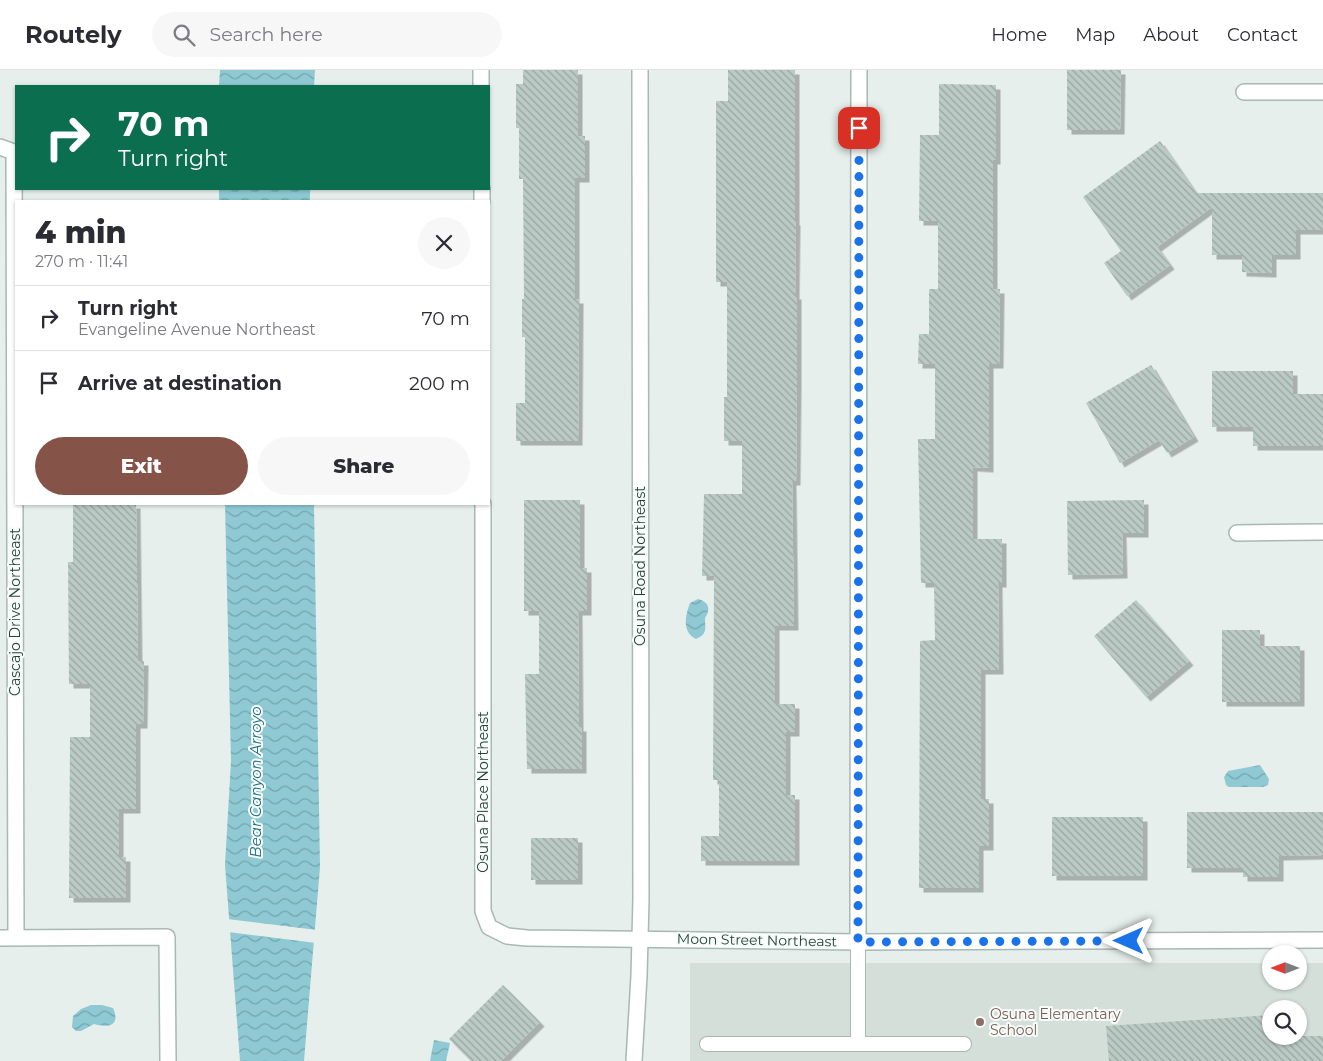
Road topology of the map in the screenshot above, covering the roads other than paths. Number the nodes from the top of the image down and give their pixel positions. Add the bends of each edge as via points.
1 (481, 70) edge
2 (640, 70) edge
3 (859, 70) edge
4 (481, 85) edge
5 (1244, 92) dead end
6 (1323, 92) edge
7 (0, 147) edge
8 (483, 505) edge
9 (1323, 532) edge
10 (1237, 533) dead end
11 (16, 937) junction
12 (0, 938) edge
13 (640, 939) junction
14 (1323, 940) edge
15 (858, 942) junction
16 (858, 1042) junction
17 (707, 1044) dead end
18 (964, 1044) dead end
19 (168, 1061) edge
20 (634, 1061) edge

1 - 4 street
2 - 13 street, Osuna Road Northeast
3 - 15 street
5 - 6 street
7 - 11 street, Cascajo Drive Northeast via 14,152
8 - 13 street, Osuna Place Northeast via 483,911 489,927 507,936
9 - 10 street
11 - 12 street
11 - 19 street via 167,937
13 - 15 street, Moon Street Northeast
13 - 20 street, Osuna Road Northeast
14 - 15 street, Moon Street Northeast
15 - 16 lane
16 - 17 lane
16 - 18 lane

